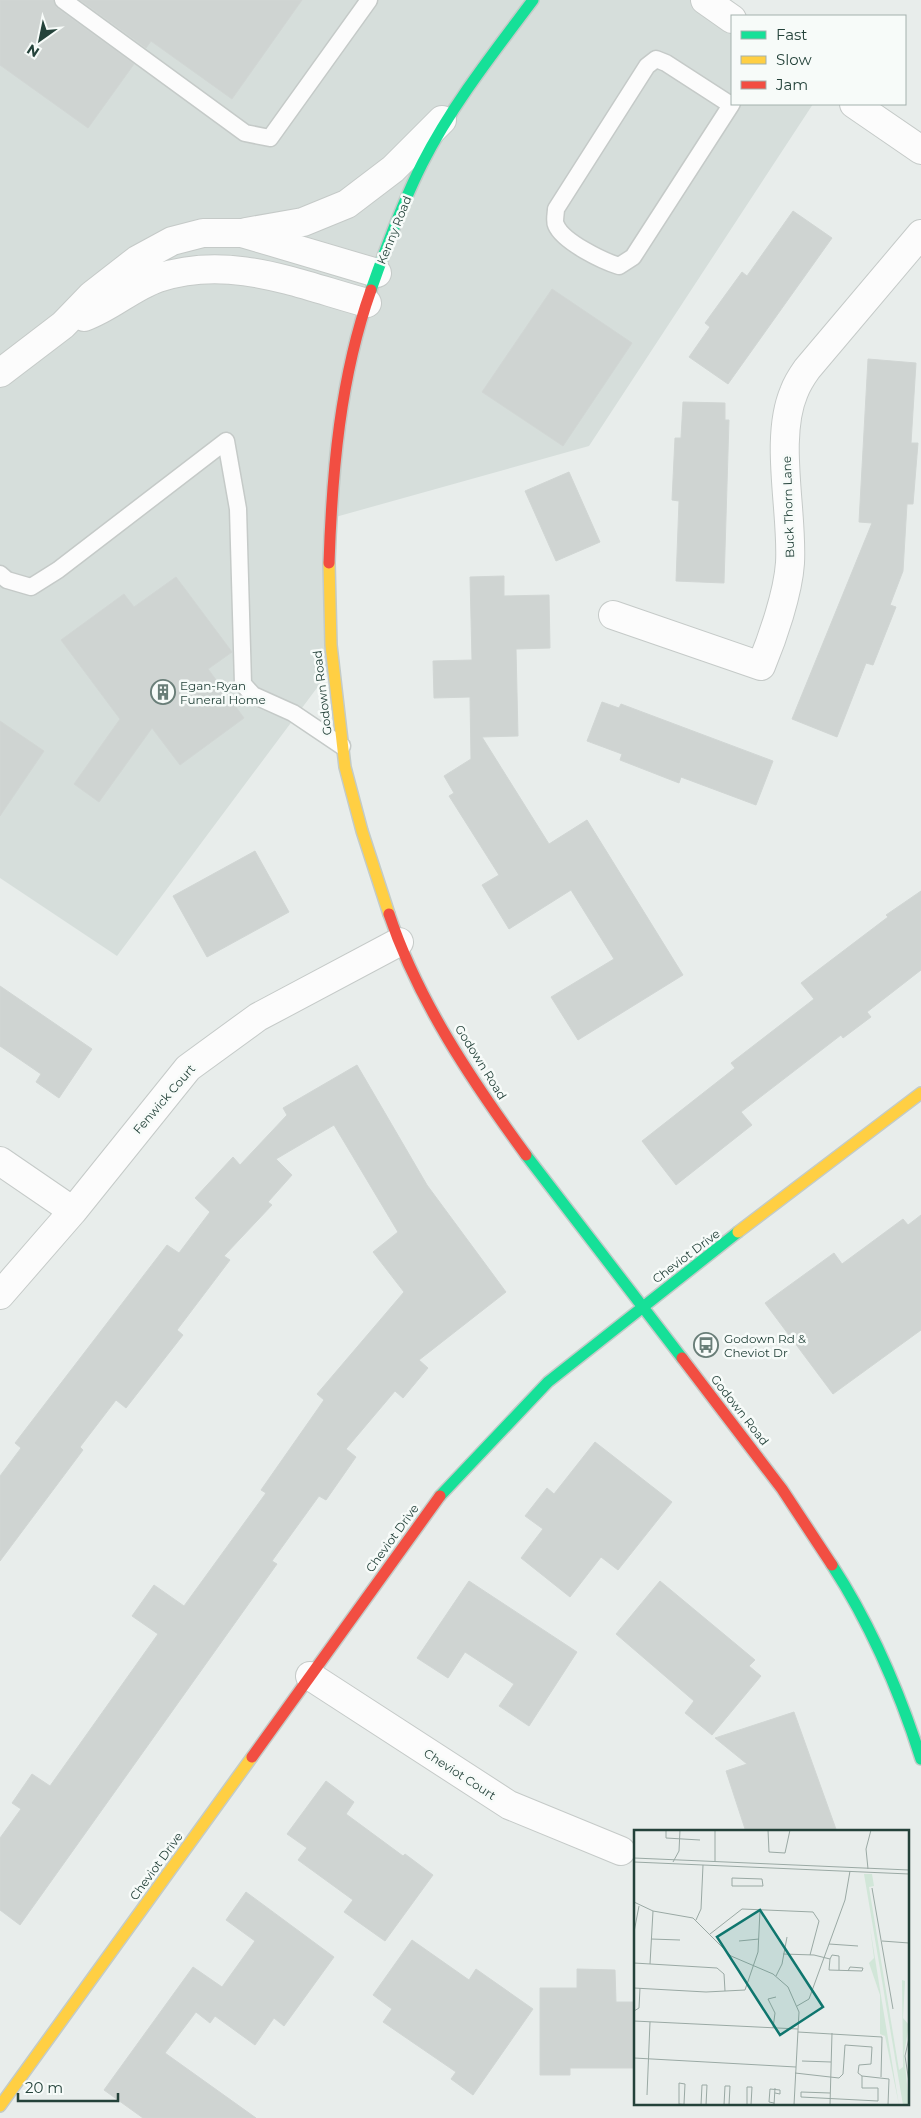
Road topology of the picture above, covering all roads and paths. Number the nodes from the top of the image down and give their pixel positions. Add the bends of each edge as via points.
1 (63, 0) edge
2 (369, 0) edge
3 (533, 0) edge
4 (705, 0) edge
5 (731, 18) edge
6 (467, 91) junction
7 (731, 104) edge
8 (855, 105) edge
9 (921, 150) edge
10 (242, 233) junction
11 (921, 234) edge
12 (377, 273) junction
13 (366, 303) junction
14 (63, 325) junction
15 (3, 365) edge
16 (0, 574) edge
17 (613, 615) dead end
18 (342, 746) junction
19 (399, 942) junction
20 (921, 1093) edge
21 (0, 1161) edge
22 (73, 1211) junction
23 (0, 1295) edge
24 (642, 1306) junction
25 (310, 1676) junction
26 (921, 1759) edge
27 (621, 1851) dead end
28 (0, 2106) edge

1 - 2 lane via 245,133 270,138
3 - 6 main road, Kenny Road
4 - 5 street
6 - 10 street, Kenny Road via 430,134 348,204 302,222
6 - 12 main road, Kenny Road via 423,162
7 - 7 lane via 633,257 620,266 602,261 567,238 556,225 556,209 651,62 666,63
8 - 9 street
10 - 12 street, Kenny Road
10 - 14 street, Kenny Road via 203,233 172,240 137,260 92,295
11 - 17 street, Buck Thorn Lane via 807,368 794,392 787,416 785,466 790,563 774,635 761,666
12 - 13 main road, Godown Road
13 - 14 street, Kenny Road via 260,273 221,267 190,269 156,279 90,315
13 - 18 main road, Godown Road via 343,400 332,500 328,584 331,664
14 - 15 street, Kenny Road
16 - 18 lane via 7,580 31,587 58,570 226,441 238,509 243,684 253,695 293,713
18 - 19 main road, Godown Road via 345,770 369,855
19 - 22 street, Fenwick Court via 258,1017 188,1068
19 - 24 main road, Godown Road via 470,1075 559,1199
20 - 24 main road, Cheviot Drive
21 - 22 street
22 - 23 street, Fenwick Court
24 - 25 main road, Cheviot Drive via 548,1382 444,1490
24 - 26 main road, Godown Road via 785,1492 829,1557 861,1612 896,1686
25 - 27 street, Cheviot Court via 508,1805
25 - 28 main road, Cheviot Drive

